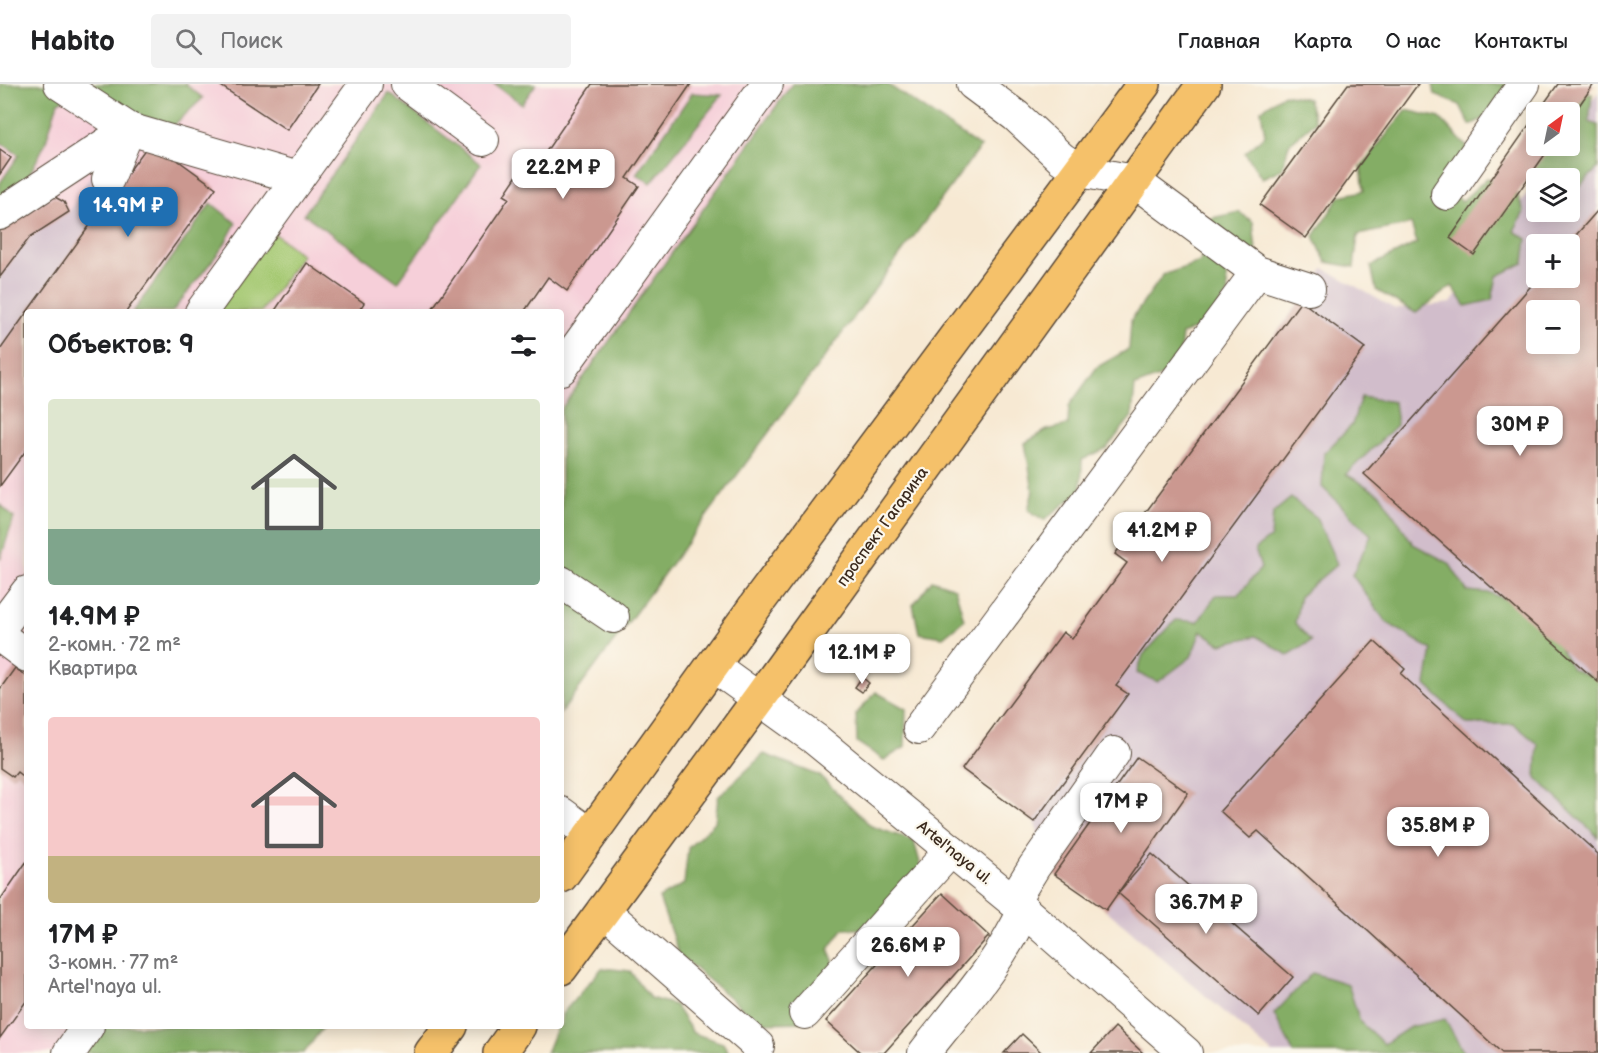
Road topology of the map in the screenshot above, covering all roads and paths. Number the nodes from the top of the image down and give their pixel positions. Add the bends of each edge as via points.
1 (60, 84) edge
2 (366, 84) edge
3 (406, 84) edge
4 (767, 84) edge
5 (973, 84) edge
6 (1144, 84) edge
7 (1204, 84) edge
8 (1524, 84) edge
9 (129, 129) junction
10 (483, 140) dead end
11 (1080, 171) junction
12 (298, 178) junction
13 (108, 179) dead end
14 (1134, 181) junction
15 (1447, 194) dead end
16 (0, 214) edge
17 (1257, 272) junction
18 (1309, 289) dead end
19 (203, 309) edge
20 (564, 365) edge
21 (564, 584) edge
22 (24, 596) edge
23 (614, 617) dead end
24 (0, 628) edge
25 (0, 636) edge
26 (24, 654) edge
27 (712, 665) junction
28 (759, 699) junction
29 (920, 728) dead end
30 (1114, 753) dead end
31 (564, 815) edge
32 (591, 835) junction
33 (951, 850) junction
34 (564, 872) edge
35 (1019, 905) junction
36 (603, 910) junction
37 (564, 964) edge
38 (805, 1013) dead end
39 (86, 1029) edge
40 (449, 1029) edge
41 (517, 1029) edge
42 (758, 1047) dead end
43 (69, 1053) edge
44 (431, 1053) edge
45 (500, 1053) edge
46 (924, 1053) edge
47 (1186, 1053) edge

1 - 9 street
2 - 12 street
3 - 10 street
4 - 20 street
5 - 11 street
6 - 11 main road
7 - 14 main road, проспект Гагарина
8 - 15 street
9 - 12 street
9 - 13 street
9 - 16 street
11 - 14 street
11 - 27 main road
12 - 19 street
14 - 17 street
14 - 28 main road, проспект Гагарина
17 - 18 street
17 - 29 street
21 - 23 street
22 - 24 street
25 - 26 street
27 - 28 street, Artel'naya ul.
27 - 32 main road
28 - 33 street, Artel'naya ul.
28 - 36 main road, проспект Гагарина
30 - 35 street via 1034,867
31 - 32 street
32 - 34 main road
33 - 35 street, Artel'naya ul.
33 - 38 street
35 - 46 street via 1015,930
35 - 47 street, Artel'naya ul.
36 - 37 main road, проспект Гагарина
36 - 42 street
39 - 43 street
40 - 44 main road
41 - 45 main road

